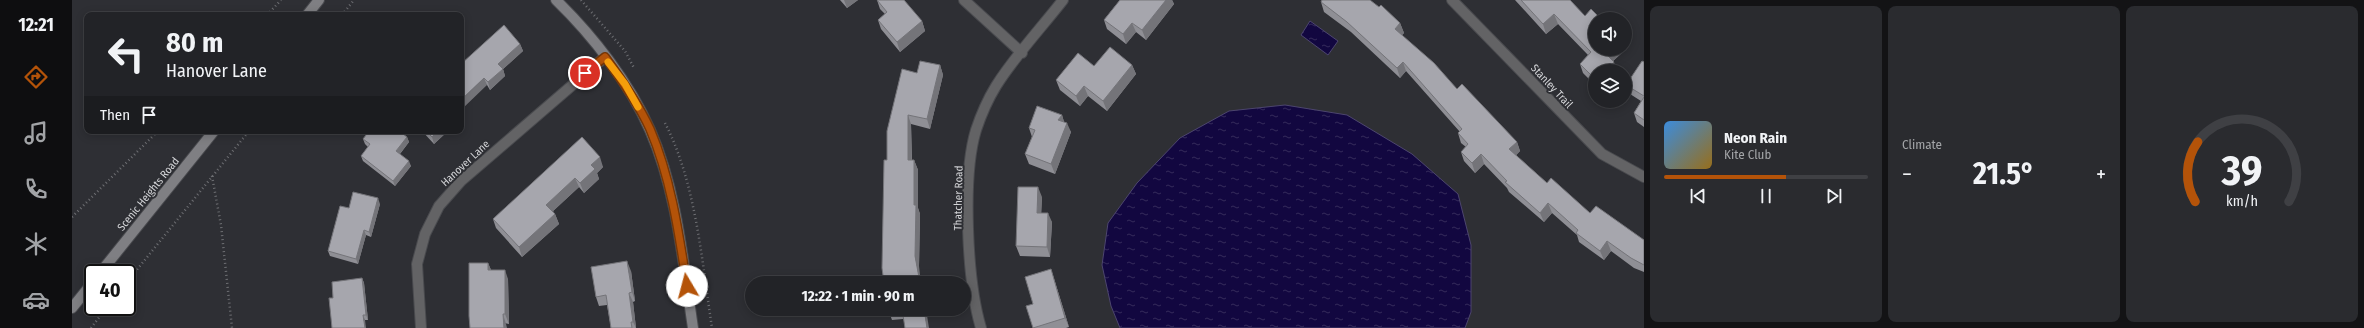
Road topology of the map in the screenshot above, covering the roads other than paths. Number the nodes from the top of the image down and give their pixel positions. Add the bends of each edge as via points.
1 (319, 0) edge
2 (556, 0) edge
3 (964, 0) edge
4 (1063, 0) edge
5 (1452, 0) edge
6 (309, 12) edge
7 (1022, 53) junction
8 (605, 57) junction
9 (212, 134) edge
10 (1644, 177) edge
11 (107, 264) edge
12 (84, 293) edge
13 (72, 308) edge
14 (421, 328) edge
15 (693, 328) edge
16 (981, 328) edge

1 - 6 street
2 - 8 street via 577,21
3 - 7 street
4 - 7 street, Thatcher Road
5 - 10 street, Stanley Trail via 1602,154
7 - 16 street, Thatcher Road via 996,86 986,106 976,130 971,157 970,255 973,292
8 - 14 street, Hanover Lane via 461,181 439,206 425,234 417,264
8 - 15 street via 625,84 650,129 666,177 683,258
9 - 11 street, Scenic Heights Road
12 - 13 street

